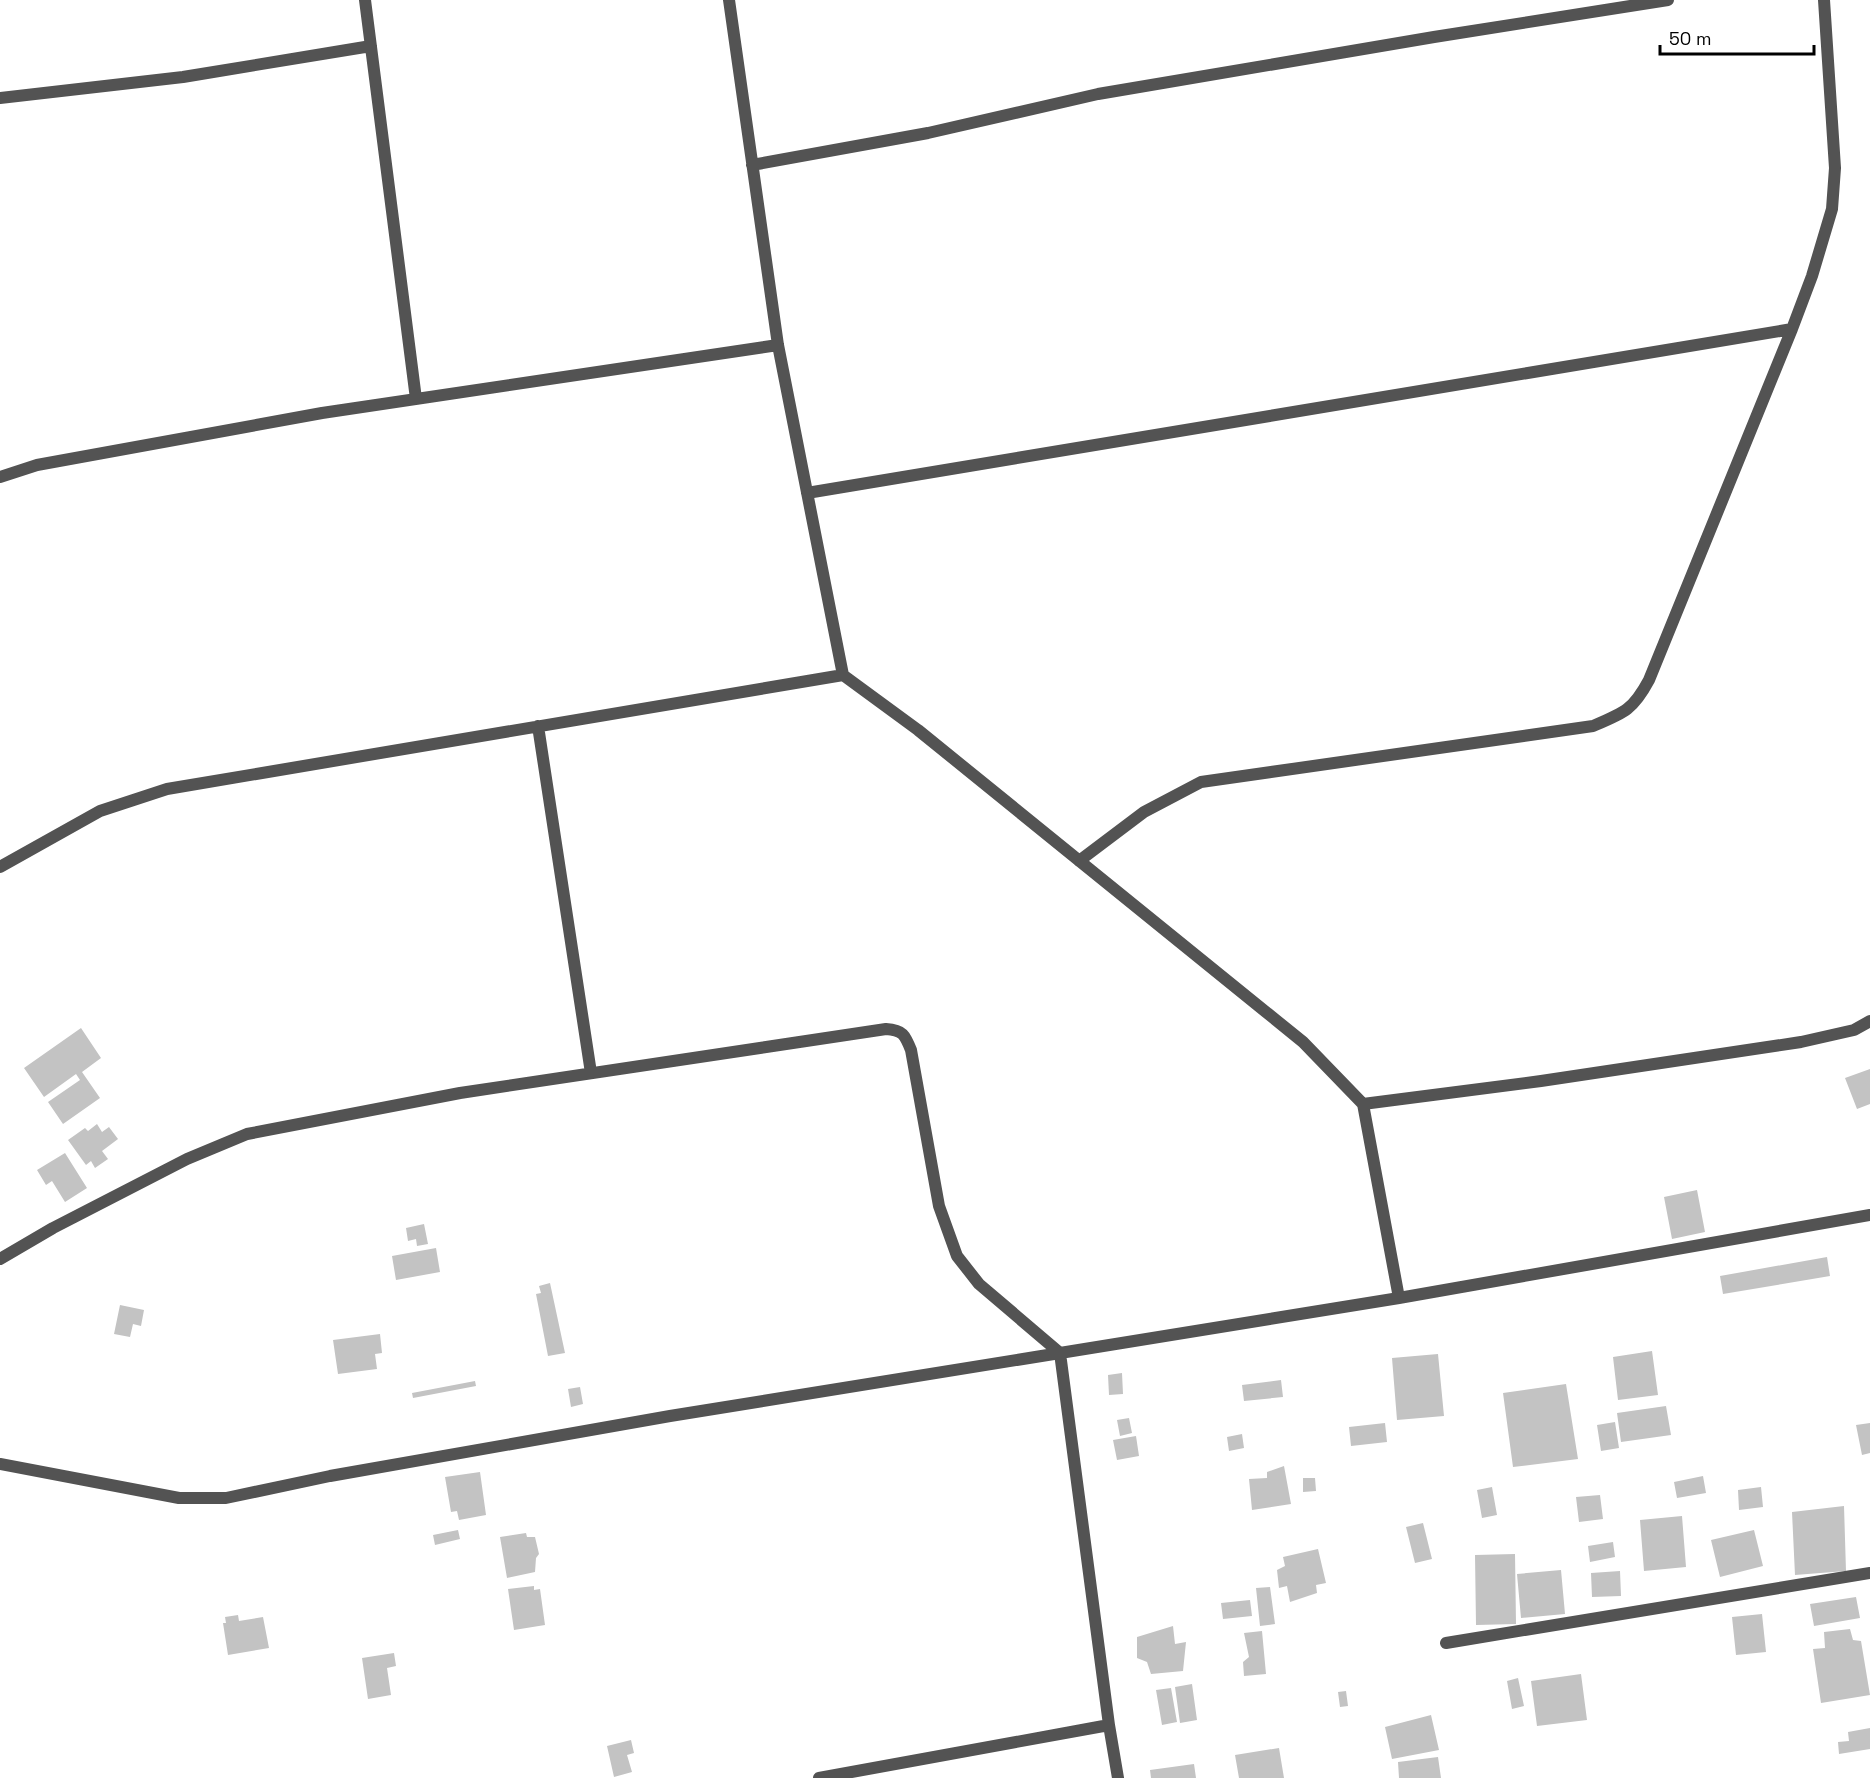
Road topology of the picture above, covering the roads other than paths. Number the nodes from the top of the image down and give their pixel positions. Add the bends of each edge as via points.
1 (365, 0) edge
2 (729, 0) edge
3 (1668, 0) edge
4 (1824, 0) edge
5 (371, 46) junction
6 (0, 98) edge
7 (753, 165) junction
8 (1792, 329) junction
9 (778, 345) junction
10 (416, 399) junction
11 (0, 477) edge
12 (807, 493) junction
13 (843, 675) junction
14 (538, 726) junction
15 (1079, 861) junction
16 (0, 867) edge
17 (1870, 1021) edge
18 (591, 1073) junction
19 (1363, 1104) junction
20 (1870, 1215) edge
21 (0, 1259) edge
22 (1399, 1298) junction
23 (1060, 1353) junction
24 (0, 1464) edge
25 (1870, 1573) edge
26 (1446, 1643) dead end
27 (1109, 1725) junction
28 (819, 1778) edge
29 (1118, 1778) edge

1 - 5 street
2 - 7 street
3 - 7 street via 1098,94 928,133
4 - 8 street via 1835,168 1832,210
5 - 6 street via 183,77
5 - 10 street
7 - 9 street
8 - 12 street
8 - 15 street via 1649,680 1638,700 1620,714 1593,726 1201,782 1144,812
9 - 10 street
9 - 12 street
10 - 11 street via 322,412 37,465
12 - 13 street
13 - 14 street
13 - 15 street via 918,730
14 - 16 street via 166,789 100,811
14 - 18 street
15 - 19 street via 1303,1042
17 - 19 street via 1854,1030 1801,1042
18 - 21 street via 460,1093 247,1134 187,1159
18 - 23 street via 898,1030 911,1050 939,1206 957,1256 979,1284
19 - 22 street
20 - 22 street
22 - 23 street
23 - 24 street via 659,1418 226,1498 179,1498
23 - 27 street
25 - 26 street
27 - 28 street
27 - 29 street

